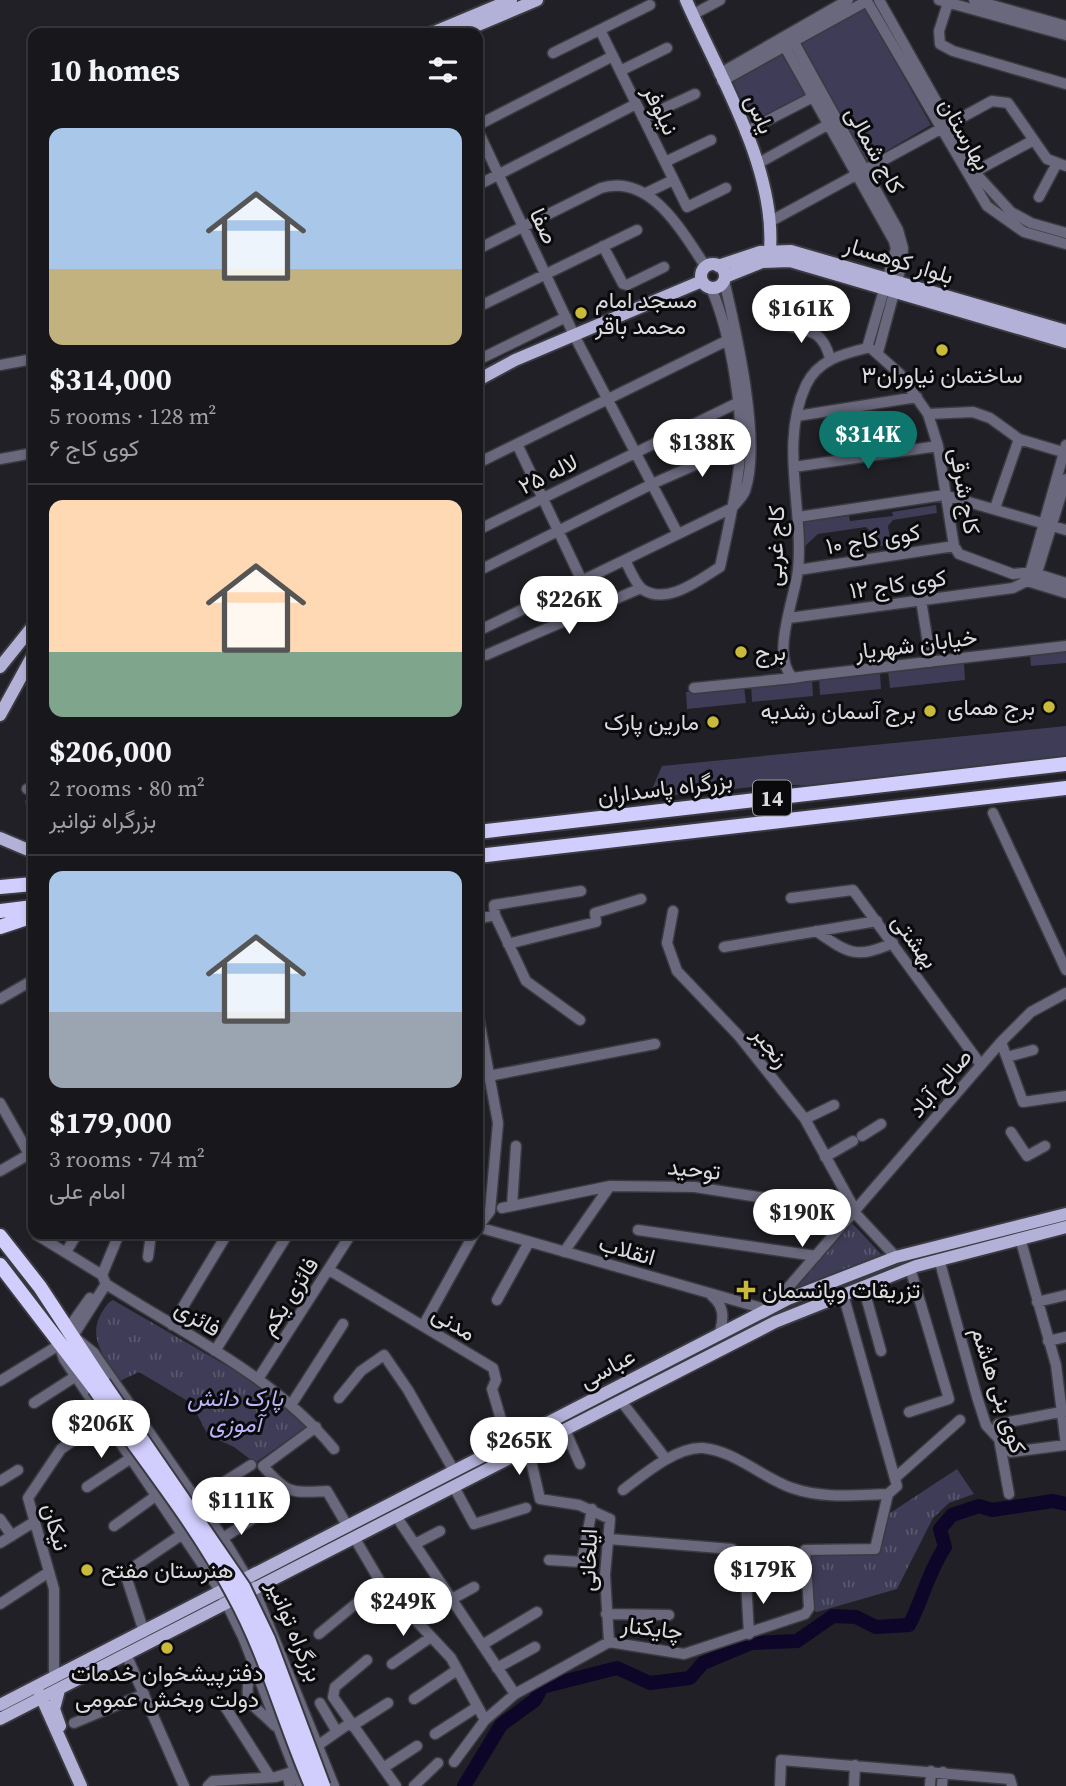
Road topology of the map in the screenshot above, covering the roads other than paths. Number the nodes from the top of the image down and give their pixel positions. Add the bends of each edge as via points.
1 (511, 0) edge
2 (537, 0) edge
3 (686, 0) edge
4 (720, 0) edge
5 (848, 0) edge
6 (974, 0) edge
7 (870, 1) edge
8 (946, 1) edge
9 (650, 5) dead end
10 (692, 15) junction
11 (1066, 26) edge
12 (444, 28) edge
13 (473, 28) edge
14 (600, 30) junction
15 (1066, 34) edge
16 (787, 41) junction
17 (667, 48) dead end
18 (553, 53) dead end
19 (612, 56) junction
20 (620, 71) junction
21 (721, 77) junction
22 (1066, 84) edge
23 (695, 94) dead end
24 (813, 97) junction
25 (636, 104) junction
26 (643, 118) junction
27 (483, 122) edge
28 (948, 122) junction
29 (829, 124) junction
30 (939, 128) junction
31 (745, 132) junction
32 (711, 140) dead end
33 (1032, 141) junction
34 (483, 152) edge
35 (665, 163) junction
36 (757, 163) junction
37 (1062, 164) edge
38 (976, 171) junction
39 (861, 172) junction
40 (498, 174) junction
41 (673, 180) junction
42 (483, 182) edge
43 (726, 188) dead end
44 (646, 193) junction
45 (1039, 197) dead end
46 (771, 221) junction
47 (523, 226) junction
48 (637, 230) dead end
49 (1066, 233) edge
50 (1066, 244) edge
51 (483, 246) edge
52 (603, 246) junction
53 (770, 250) junction
54 (664, 267) dead end
55 (718, 272) junction
56 (546, 274) junction
57 (706, 285) junction
58 (890, 285) junction
59 (483, 305) edge
60 (566, 317) junction
61 (779, 324) dead end
62 (1066, 331) edge
63 (575, 337) junction
64 (726, 341) junction
65 (1066, 342) edge
66 (867, 348) junction
67 (878, 352) junction
68 (483, 358) edge
69 (830, 358) junction
70 (28, 360) edge
71 (0, 365) edge
72 (483, 377) edge
73 (918, 397) junction
74 (607, 398) junction
75 (747, 398) junction
76 (736, 403) junction
77 (928, 414) junction
78 (797, 416) junction
79 (1019, 439) junction
80 (517, 444) junction
81 (740, 445) junction
82 (938, 446) junction
83 (1065, 450) edge
84 (636, 453) junction
85 (28, 454) edge
86 (0, 459) edge
87 (483, 461) edge
88 (794, 467) junction
89 (1066, 479) edge
90 (652, 484) junction
91 (944, 495) junction
92 (543, 498) junction
93 (732, 508) junction
94 (995, 508) junction
95 (797, 517) junction
96 (1048, 526) junction
97 (483, 528) edge
98 (1066, 530) edge
99 (558, 531) junction
100 (678, 534) junction
101 (954, 546) junction
102 (625, 560) junction
103 (483, 568) edge
104 (798, 570) junction
105 (1013, 574) junction
106 (1032, 578) junction
107 (582, 581) junction
108 (1066, 583) edge
109 (641, 588) junction
110 (1013, 588) junction
111 (1066, 593) edge
112 (921, 600) junction
113 (789, 618) junction
114 (483, 629) edge
115 (28, 632) edge
116 (1066, 646) edge
117 (485, 655) dead end
118 (931, 662) junction
119 (28, 665) edge
120 (0, 667) edge
121 (793, 678) junction
122 (694, 688) dead end
123 (0, 715) edge
124 (1066, 764) edge
125 (1066, 789) edge
126 (993, 813) dead end
127 (483, 831) edge
128 (0, 838) edge
129 (28, 850) edge
130 (483, 855) edge
131 (28, 884) edge
132 (0, 887) edge
133 (580, 891) dead end
134 (641, 898) dead end
135 (791, 898) dead end
136 (28, 908) edge
137 (0, 911) edge
138 (673, 911) dead end
139 (495, 915) junction
140 (28, 918) edge
141 (483, 918) edge
142 (877, 921) junction
143 (0, 927) edge
144 (816, 931) junction
145 (893, 943) junction
146 (508, 944) junction
147 (724, 947) dead end
148 (1066, 970) edge
149 (28, 983) edge
150 (1066, 993) edge
151 (0, 999) edge
152 (580, 1020) dead end
153 (1001, 1042) junction
154 (655, 1044) dead end
155 (1033, 1050) dead end
156 (1007, 1057) junction
157 (981, 1065) junction
158 (483, 1077) edge
159 (1066, 1096) edge
160 (0, 1103) edge
161 (834, 1105) dead end
162 (805, 1119) junction
163 (881, 1124) dead end
164 (1011, 1132) dead end
165 (516, 1146) dead end
166 (1045, 1146) dead end
167 (28, 1148) edge
168 (28, 1155) edge
169 (825, 1157) junction
170 (0, 1171) edge
171 (610, 1186) junction
172 (854, 1211) junction
173 (1066, 1214) edge
174 (483, 1220) edge
175 (1066, 1227) edge
176 (483, 1228) edge
177 (638, 1230) dead end
178 (0, 1236) edge
179 (1020, 1238) junction
180 (44, 1239) edge
181 (74, 1239) edge
182 (117, 1239) edge
183 (150, 1239) edge
184 (224, 1239) edge
185 (285, 1239) edge
186 (348, 1239) edge
187 (471, 1239) edge
188 (529, 1242) junction
189 (978, 1242) junction
190 (66, 1252) junction
191 (564, 1252) junction
192 (816, 1256) junction
193 (148, 1257) dead end
194 (896, 1257) junction
195 (939, 1259) junction
196 (0, 1265) edge
197 (910, 1268) junction
198 (329, 1270) junction
199 (115, 1274) dead end
200 (105, 1280) junction
201 (863, 1286) junction
202 (709, 1293) junction
203 (842, 1294) junction
204 (1066, 1295) edge
205 (496, 1300) dead end
206 (1037, 1302) junction
207 (769, 1307) junction
208 (343, 1324) dead end
209 (172, 1325) junction
210 (423, 1326) junction
211 (70, 1332) junction
212 (720, 1332) junction
213 (1066, 1337) edge
214 (1048, 1341) junction
215 (59, 1345) junction
216 (215, 1351) junction
217 (881, 1351) dead end
218 (1061, 1366) edge
219 (76, 1376) junction
220 (258, 1379) junction
221 (0, 1381) edge
222 (99, 1386) junction
223 (339, 1398) dead end
224 (621, 1401) junction
225 (34, 1403) dead end
226 (291, 1405) junction
227 (1064, 1411) edge
228 (909, 1412) dead end
229 (104, 1419) junction
230 (960, 1420) dead end
231 (998, 1424) dead end
232 (316, 1427) junction
233 (565, 1430) junction
234 (508, 1443) junction
235 (1066, 1445) edge
236 (528, 1448) junction
237 (334, 1449) dead end
238 (1011, 1451) dead end
239 (131, 1458) junction
240 (666, 1459) junction
241 (580, 1464) dead end
242 (251, 1465) dead end
243 (458, 1469) junction
244 (18, 1470) dead end
245 (895, 1478) junction
246 (468, 1480) junction
247 (0, 1481) edge
248 (87, 1487) dead end
249 (454, 1487) junction
250 (623, 1490) dead end
251 (888, 1494) junction
252 (1009, 1494) dead end
253 (158, 1495) junction
254 (196, 1500) junction
255 (279, 1502) dead end
256 (526, 1508) dead end
257 (592, 1509) junction
258 (396, 1516) junction
259 (0, 1518) edge
260 (34, 1522) junction
261 (114, 1526) dead end
262 (440, 1531) dead end
263 (351, 1532) junction
264 (184, 1533) junction
265 (12, 1536) junction
266 (609, 1539) junction
267 (225, 1541) junction
268 (0, 1543) edge
269 (415, 1544) junction
270 (732, 1549) dead end
271 (202, 1559) junction
272 (549, 1560) dead end
273 (49, 1572) junction
274 (746, 1580) dead end
275 (381, 1583) junction
276 (251, 1584) junction
277 (474, 1587) dead end
278 (224, 1597) junction
279 (452, 1599) junction
280 (0, 1604) edge
281 (537, 1612) dead end
282 (606, 1614) junction
283 (669, 1615) dead end
284 (271, 1625) junction
285 (144, 1632) junction
286 (320, 1634) dead end
287 (749, 1634) junction
288 (243, 1637) junction
289 (431, 1637) junction
290 (609, 1642) junction
291 (482, 1645) junction
292 (535, 1647) dead end
293 (126, 1654) junction
294 (367, 1660) dead end
295 (252, 1664) junction
296 (392, 1664) dead end
297 (497, 1668) junction
298 (457, 1670) junction
299 (56, 1684) junction
300 (39, 1693) junction
301 (144, 1694) junction
302 (515, 1694) junction
303 (414, 1699) dead end
304 (320, 1703) dead end
305 (388, 1703) dead end
306 (0, 1705) edge
307 (224, 1705) dead end
308 (477, 1707) junction
309 (0, 1719) edge
310 (485, 1720) junction
311 (74, 1723) dead end
312 (351, 1725) junction
313 (279, 1729) junction
314 (337, 1732) junction
315 (436, 1734) dead end
316 (317, 1746) junction
317 (417, 1746) dead end
318 (69, 1759) junction
319 (454, 1762) dead end
320 (438, 1763) dead end
321 (855, 1765) junction
322 (383, 1768) junction
323 (931, 1771) junction
324 (291, 1772) junction
325 (943, 1772) junction
326 (270, 1777) junction
327 (245, 1783) edge
328 (1011, 1783) edge
329 (81, 1786) edge
330 (184, 1786) edge
331 (208, 1786) edge
332 (290, 1786) edge
333 (301, 1786) edge
334 (312, 1786) edge
335 (324, 1786) edge
336 (334, 1786) edge
337 (396, 1786) edge
338 (414, 1786) edge
339 (780, 1786) edge
340 (853, 1786) edge
341 (930, 1786) edge
342 (942, 1786) edge

1 - 12 main road
2 - 13 main road
3 - 10 main road, یاس
4 - 10 street
5 - 16 street
6 - 11 street
7 - 16 street
7 - 28 street, بهارستان
7 - 30 street, بهارستان
8 - 15 street
8 - 22 street via 940,44
9 - 14 street
10 - 21 main road, یاس
14 - 18 street
14 - 19 street, نیلوفر
16 - 21 street
16 - 24 street, کاج شمالی
16 - 39 street, کاج شمالی
17 - 20 street
19 - 20 street, نیلوفر
19 - 27 street
20 - 25 street, نیلوفر
21 - 31 main road, یاس
23 - 26 street
24 - 29 street, کاج شمالی
24 - 31 street
25 - 26 street, نیلوفر
25 - 40 street
26 - 35 street, نیلوفر
28 - 30 street
28 - 33 street via 992,101 1008,103
28 - 38 street, بهارستان
29 - 36 street
29 - 39 street, کاج شمالی
30 - 39 street
30 - 50 street, بهارستان via 987,206 1024,232
31 - 36 main road, یاس
32 - 35 street
33 - 37 street via 1047,159
33 - 38 street
34 - 40 street, صفا
35 - 41 street, نیلوفر
36 - 46 main road, یاس
37 - 45 street
38 - 49 street, بهارستان via 1011,212
39 - 46 street
39 - 58 street, کاج شمالی via 898,230 903,248
40 - 42 street
40 - 47 street, صفا
41 - 43 street, نیلوفر via 687,207
41 - 44 street
44 - 47 street via 610,185
44 - 55 street
46 - 53 main road, یاس
47 - 51 street
47 - 56 street, صفا
48 - 52 street
52 - 54 street via 623,284 636,283
52 - 56 street
53 - 55 main road, بلوار کوهسار
53 - 58 main road, بلوار کوهسار via 816,257
55 - 57 main road via 720,285
55 - 57 main road via 701,275
55 - 58 main road, بلوار کوهسار via 776,260
55 - 75 street
56 - 59 street
56 - 60 street, صفا
57 - 63 main road
57 - 64 street via 719,307
58 - 62 main road, بلوار کوهسار
58 - 65 main road, بلوار کوهسار
58 - 66 street
58 - 67 street
60 - 63 street, صفا
60 - 68 street
61 - 69 street via 818,334 825,340
63 - 72 main road
63 - 74 street, صفا
64 - 74 street
64 - 76 street
66 - 67 street
66 - 69 street
67 - 73 street, کاج شرقی
69 - 78 street, کاج غربی via 808,382
70 - 71 street
73 - 77 street, کاج شرقی
73 - 78 street
74 - 80 street
74 - 84 street, صفا
75 - 76 street, لاله ۲۵
75 - 93 street via 745,492
76 - 81 street
76 - 84 street, لاله ۲۵
77 - 79 street via 973,412
77 - 82 street, کاج شرقی
78 - 88 street, کاج غربی
79 - 83 street
79 - 94 street
80 - 87 street
80 - 92 street
81 - 90 street
81 - 93 street
82 - 88 street
82 - 91 street, کاج شرقی
83 - 96 street
84 - 90 street, صفا
84 - 92 street, لاله ۲۵
85 - 86 street
88 - 95 street, کاج غربی
89 - 96 street
90 - 99 street
90 - 100 street, صفا
91 - 94 street
91 - 95 street
91 - 101 street, کاج شرقی
92 - 97 street, لاله ۲۵
92 - 99 street
93 - 100 street
93 - 109 street via 720,567 680,591 657,595
94 - 96 street
95 - 104 street, کاج غربی
96 - 98 street
96 - 106 street
99 - 103 street
99 - 107 street
100 - 102 street
101 - 104 street, کوی کاج ۱۰
101 - 105 street, کاج شرقی via 965,558
102 - 107 street
102 - 109 street
104 - 113 street, کاج غربی
105 - 106 street
105 - 110 street via 1018,581
106 - 108 street
106 - 110 street, کوی کاج ۱۲
106 - 111 street
107 - 114 street
109 - 117 street
110 - 112 street, کوی کاج ۱۲
112 - 113 street, کوی کاج ۱۲
112 - 118 street
113 - 121 street, کاج غربی via 783,658
115 - 120 main road
116 - 118 street, خیابان شهریار
118 - 121 street, خیابان شهریار
119 - 123 main road
121 - 122 street, خیابان شهریار
124 - 127 highway, بزرگراه پاسداران / 14
125 - 130 highway, بزرگراه پاسداران / 14
126 - 148 street
128 - 129 main road
131 - 132 highway
133 - 139 street via 494,905
134 - 146 street via 595,913 596,922
135 - 142 street, بهشتی via 853,890
136 - 137 highway
138 - 162 street, رنجبر via 667,943 677,971 738,1035
139 - 141 street
139 - 146 street
140 - 143 highway
142 - 144 street
142 - 145 street, بهشتی
144 - 145 street via 848,953 869,954
144 - 147 street
145 - 157 street, بهشتی
146 - 152 street via 526,981
149 - 151 street
150 - 153 street, صالح آباد via 1031,1012
153 - 156 street
153 - 157 street, صالح آباد
154 - 158 street
155 - 156 street
156 - 159 street via 1023,1102
157 - 172 street, صالح آباد
158 - 174 street via 498,1123 490,1211
160 - 167 street
161 - 162 street
162 - 169 street, رنجبر
163 - 169 street
164 - 166 street via 1027,1156
165 - 171 street, توحید via 507,1207
168 - 170 street
169 - 172 street, رنجبر
171 - 172 street, توحید via 695,1187
171 - 191 street
172 - 192 street, صالح آباد
172 - 194 street, رنجبر
173 - 189 main road, عباسى
175 - 179 main road, عباسى
176 - 188 street, انقلاب
177 - 192 street
178 - 211 highway, بزرگراه توانیر
179 - 189 main road, عباسى
179 - 206 street
180 - 190 street, فائزی
181 - 190 street
182 - 200 street
183 - 193 street
184 - 209 street
185 - 216 street
186 - 198 street, فائزی یکم
187 - 210 street
188 - 191 street, انقلاب
188 - 205 street
189 - 194 main road, عباسى
189 - 195 main road, عباسى
190 - 200 street, فائزی
191 - 202 street, انقلاب
192 - 207 street, صالح آباد
194 - 207 main road, عباسى
195 - 197 main road, عباسى
195 - 252 street, کوی بنی هاشم via 977,1398 986,1425 999,1439
196 - 215 highway
197 - 201 main road, عباسى
197 - 228 street via 949,1399
198 - 210 street, مدنی
198 - 220 street, فائزی یکم
199 - 200 street
200 - 209 street, فائزی
200 - 211 street
201 - 203 main road, عباسى
201 - 217 street
202 - 207 street, انقلاب
202 - 212 street via 723,1313
203 - 224 main road, عباسى via 775,1322
203 - 245 street
204 - 206 street
206 - 214 street
207 - 212 main road, عباسى
208 - 226 street
209 - 216 street, فائزی
210 - 234 street, مدنی via 493,1368 496,1380 492,1389
211 - 222 highway, بزرگراه توانیر
211 - 254 street, بزرگراه توانیر via 93,1353
212 - 234 main road, عباسى
213 - 214 street
214 - 218 street
215 - 219 street
215 - 221 street
215 - 222 highway
216 - 220 street, فائزی
218 - 227 street
219 - 225 street
219 - 229 street
220 - 226 street, فائزی
222 - 334 highway, bridge via 234,1593
222 - 335 highway, bridge via 243,1587
223 - 243 street via 361,1371 384,1355
224 - 233 main road, عباسى
224 - 240 street
226 - 232 street, فائزی
227 - 231 street
227 - 235 street
229 - 239 street
229 - 260 street, نیکان via 61,1449 28,1499
230 - 245 street
232 - 237 street, فائزی
232 - 263 street via 263,1466 281,1487 293,1493 327,1491
233 - 236 main road, عباسى
233 - 241 street
234 - 243 main road, عباسى
235 - 238 street
236 - 246 main road, عباسى
236 - 257 street, ایلخانی via 540,1499
239 - 248 street
239 - 253 street
240 - 250 street
240 - 251 street via 702,1448 790,1488 826,1497
242 - 254 street
243 - 246 main road
243 - 263 main road, عباسى
244 - 247 street
245 - 251 street via 897,1486
246 - 249 main road, عباسى
249 - 256 street via 474,1524
249 - 258 main road, عباسى
251 - 287 street, چایکنار via 875,1549 805,1550 808,1611
253 - 261 street
253 - 264 street
254 - 267 street, بزرگراه توانیر
255 - 267 street
257 - 266 street, ایلخانی via 610,1519
257 - 272 street via 582,1562
258 - 263 main road, عباسى
258 - 269 street
259 - 265 street
260 - 265 street
260 - 273 street, نیکان
262 - 269 street
263 - 275 street
263 - 276 main road, عباسى
264 - 271 street
264 - 285 street via 125,1573
265 - 268 street
266 - 270 street
266 - 282 street, ایلخانی
267 - 271 street via 217,1557
267 - 276 street, بزرگراه توانیر
269 - 279 street
271 - 278 street
273 - 280 street
273 - 299 street, نیکان via 54,1589
274 - 287 street
275 - 286 street
275 - 289 street
276 - 278 main road, عباسى
276 - 284 street, بزرگراه توانیر
277 - 279 street
278 - 285 main road, عباسى
278 - 288 street
278 - 293 main road, عباسى
279 - 291 street
281 - 291 street
282 - 283 street
282 - 290 street, ایلخانی
284 - 288 street via 255,1625
284 - 316 street, بزرگراه توانیر
285 - 299 main road, عباسى
287 - 290 street, چایکنار via 684,1654
288 - 295 street
289 - 296 street
289 - 298 street
290 - 302 street, چایکنار
291 - 297 street
292 - 297 street
293 - 299 main road, عباسى
293 - 301 street
294 - 312 street via 332,1692
295 - 313 street
295 - 313 street via 245,1696
297 - 302 street
298 - 303 street
298 - 308 street
299 - 300 main road, عباسى
299 - 318 main road via 54,1709
300 - 306 main road, عباسى
300 - 309 main road, عباسى
300 - 318 main road
301 - 311 street
301 - 330 street
302 - 310 street, چایکنار
304 - 314 street
305 - 312 street
307 - 326 street
308 - 310 street
308 - 315 street
310 - 319 street, چایکنار
312 - 314 street
312 - 322 street
313 - 324 street
314 - 316 street
316 - 336 street, بزرگراه توانیر
317 - 322 street
318 - 329 main road
320 - 338 street
321 - 323 street
321 - 339 street via 781,1759
321 - 340 street
322 - 337 street
323 - 325 street
323 - 341 street
324 - 326 street
324 - 332 street
324 - 333 street
325 - 328 street
325 - 342 street
326 - 327 street
327 - 331 street via 213,1781

